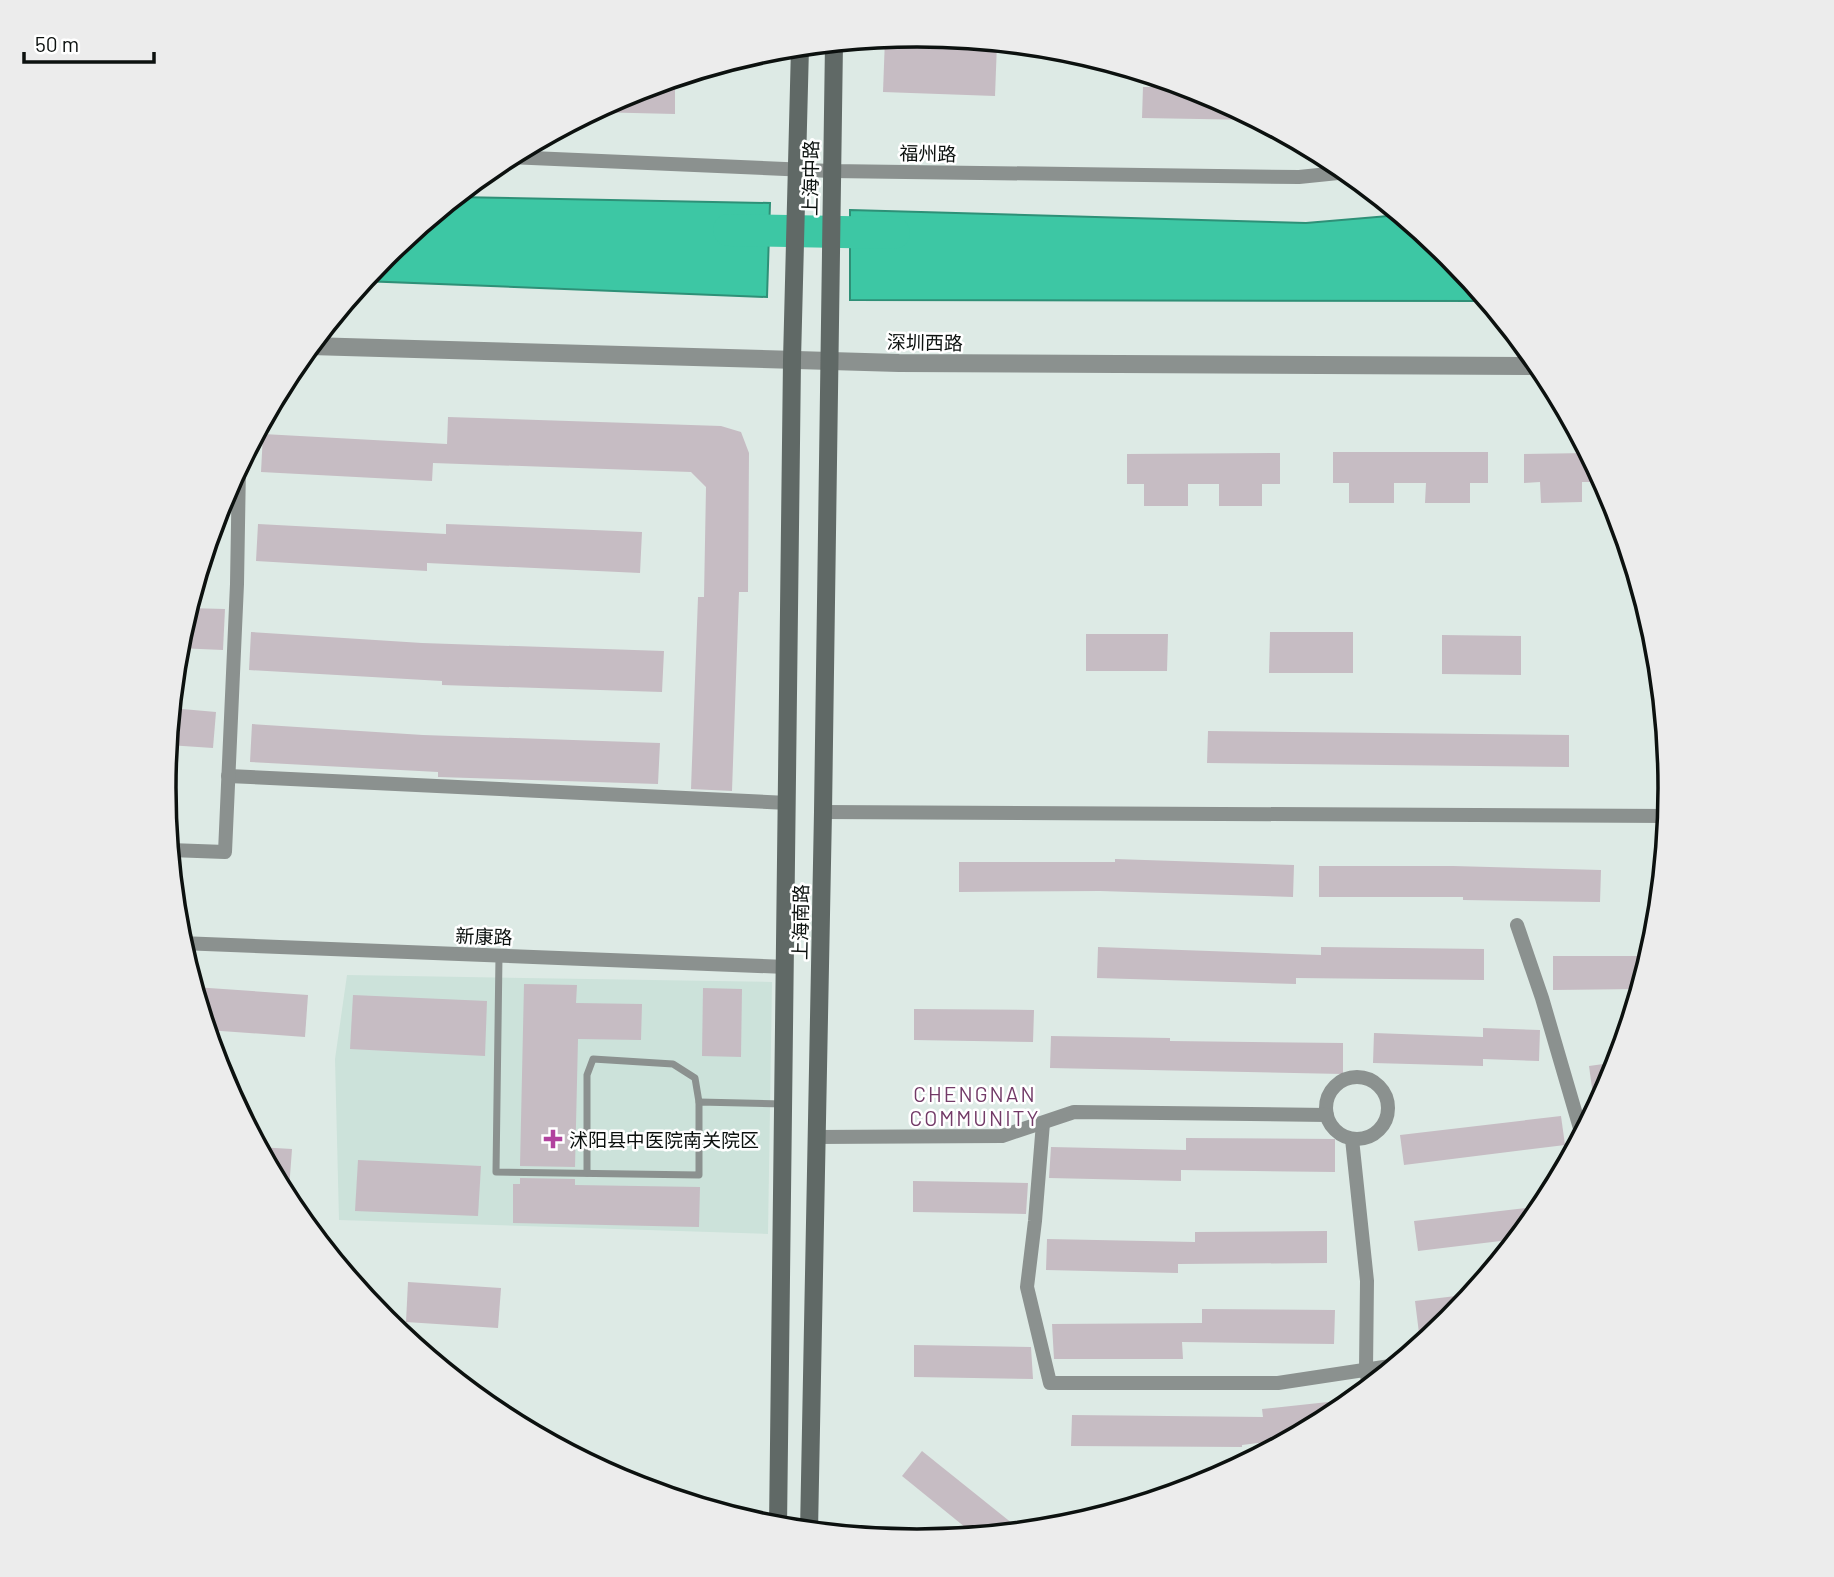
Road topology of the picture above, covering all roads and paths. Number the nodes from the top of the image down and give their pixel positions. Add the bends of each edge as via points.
1 (834, 53) edge
2 (800, 57) edge
3 (527, 158) edge
4 (1331, 174) edge
5 (795, 177) junction
6 (831, 178) junction
7 (793, 313) joint
8 (829, 314) joint
9 (322, 346) edge
10 (792, 360) junction
11 (828, 362) junction
12 (1525, 366) edge
13 (239, 491) edge
14 (229, 776) junction
15 (788, 803) junction
16 (823, 812) junction
17 (1657, 816) edge
18 (178, 850) edge
19 (1517, 925) dead end
20 (192, 944) edge
21 (499, 956) junction
22 (786, 967) junction
23 (699, 1102) junction
24 (784, 1104) junction
25 (1327, 1115) junction
26 (1043, 1123) junction
27 (1578, 1123) edge
28 (816, 1137) junction
29 (1352, 1139) junction
30 (587, 1173) junction
31 (1379, 1368) edge
32 (1366, 1370) junction
33 (1367, 1378) edge
34 (778, 1517) edge
35 (809, 1521) edge

1 - 6 main road, 上海中路
2 - 5 main road, 上海中路
3 - 5 street, 福州路
4 - 6 street, 福州路
5 - 6 street, 福州路
5 - 7 main road, 上海中路
6 - 8 main road, 上海中路
7 - 10 main road, 上海南路
8 - 11 main road, 上海南路
9 - 10 street, 深圳西路
10 - 11 street, 深圳西路
10 - 15 main road, 上海南路
11 - 12 street, 深圳西路
11 - 16 main road, 上海南路
13 - 14 street
14 - 15 street
14 - 18 street via 225,852
15 - 22 main road, 上海南路
16 - 17 street
16 - 28 main road, 上海南路
19 - 27 street
20 - 21 street, 新康路
21 - 22 street, 新康路
21 - 30 lane via 496,1172
22 - 24 main road, 上海南路
23 - 24 lane
23 - 30 lane via 699,1175
23 - 30 lane via 695,1078 673,1064 593,1059 587,1075
24 - 34 main road, 上海南路
25 - 26 street via 1074,1112
25 - 29 street via 1336,1131
25 - 29 street via 1329,1094 1344,1080 1365,1078 1383,1089 1387,1120 1373,1136
26 - 28 street via 1002,1136
26 - 32 street via 1027,1287 1050,1383 1278,1383
28 - 35 main road, 上海南路
29 - 32 street via 1367,1281
31 - 32 street
32 - 33 street

